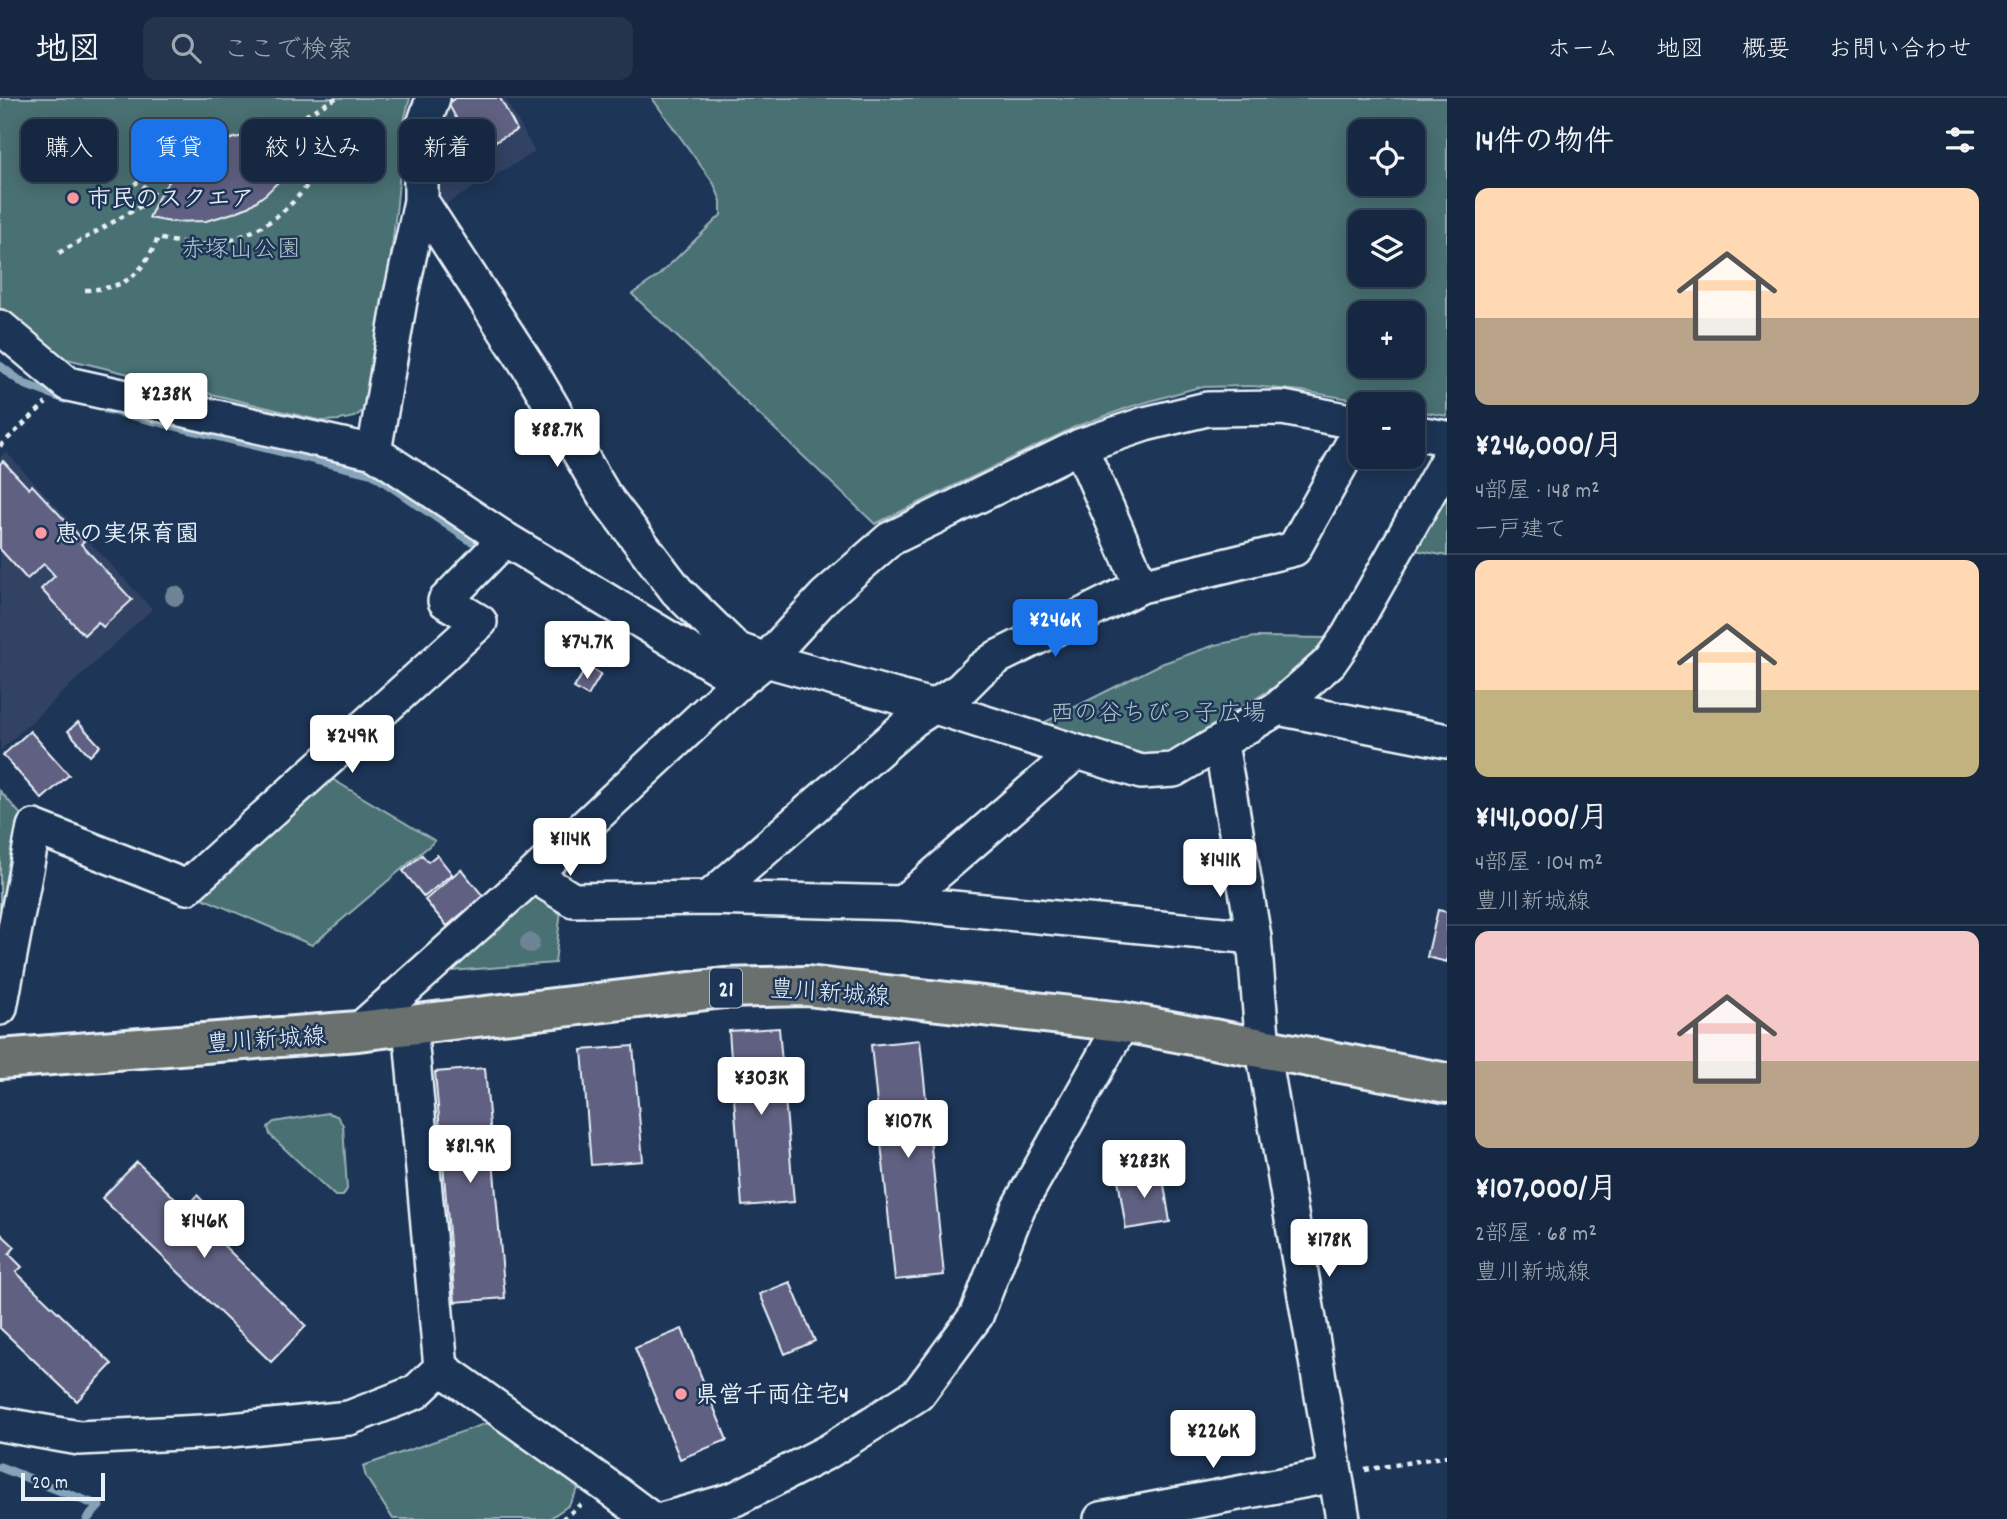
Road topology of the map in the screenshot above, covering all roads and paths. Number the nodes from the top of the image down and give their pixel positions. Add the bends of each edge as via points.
1 (336, 98) edge
2 (433, 98) edge
3 (302, 119) edge
4 (310, 182) edge
5 (117, 194) dead end
6 (154, 194) dead end
7 (421, 201) junction
8 (141, 206) dead end
9 (60, 253) dead end
10 (85, 290) dead end
11 (0, 327) edge
12 (68, 384) junction
13 (1348, 421) edge
14 (1425, 434) edge
15 (1447, 438) edge
16 (0, 446) edge
17 (1080, 446) junction
18 (374, 452) junction
19 (1348, 452) edge
20 (1447, 460) edge
21 (505, 539) junction
22 (1141, 586) junction
23 (766, 660) junction
24 (740, 681) junction
25 (934, 707) junction
26 (1278, 708) junction
27 (1447, 741) edge
28 (1221, 744) junction
29 (1075, 753) junction
30 (533, 875) junction
31 (709, 898) junction
32 (902, 903) junction
33 (1254, 937) junction
34 (0, 1008) edge
35 (1124, 1022) junction
36 (410, 1026) junction
37 (358, 1031) junction
38 (1263, 1049) junction
39 (0, 1059) edge
40 (1447, 1083) edge
41 (441, 1368) junction
42 (0, 1424) edge
43 (1447, 1456) edge
44 (1334, 1475) junction
45 (651, 1519) edge
46 (665, 1519) edge
47 (1101, 1519) edge
48 (1343, 1519) edge

1 - 3 path
2 - 7 street via 421,133
4 - 10 path via 259,228 209,244 158,238 145,265 127,281
5 - 6 path via 138,182
7 - 18 street
7 - 23 street via 530,369 604,495 677,591 736,649
8 - 9 path
11 - 12 street
12 - 16 path
12 - 18 street
13 - 17 street via 1283,408 1207,409
14 - 15 street
17 - 22 street
17 - 23 street via 890,539 825,596
18 - 21 street
19 - 22 street via 1294,549
20 - 26 street via 1349,636 1330,662
21 - 24 street
21 - 34 street via 445,601 480,622 187,887 34,827
22 - 25 street via 998,657
23 - 24 street
23 - 25 street
24 - 30 street
25 - 29 street
25 - 31 street via 913,720
26 - 27 street
26 - 28 street
28 - 29 street via 1174,770 1140,772
28 - 33 street
29 - 32 street
30 - 31 street via 573,900
30 - 37 street
31 - 32 street
32 - 33 street
33 - 38 street
35 - 36 main road, 豊川新城線 / 21 via 807,986 724,988
35 - 38 main road, 豊川新城線 / 21
35 - 46 street via 1017,1208 976,1316 918,1394 829,1451 735,1499
36 - 37 main road, 豊川新城線 / 21
36 - 41 street
37 - 39 main road, 豊川新城線 / 21
38 - 40 main road, 豊川新城線 / 21
38 - 44 street
41 - 42 street via 416,1392 349,1418 79,1438
41 - 45 street
43 - 44 path
44 - 47 street
44 - 48 street

